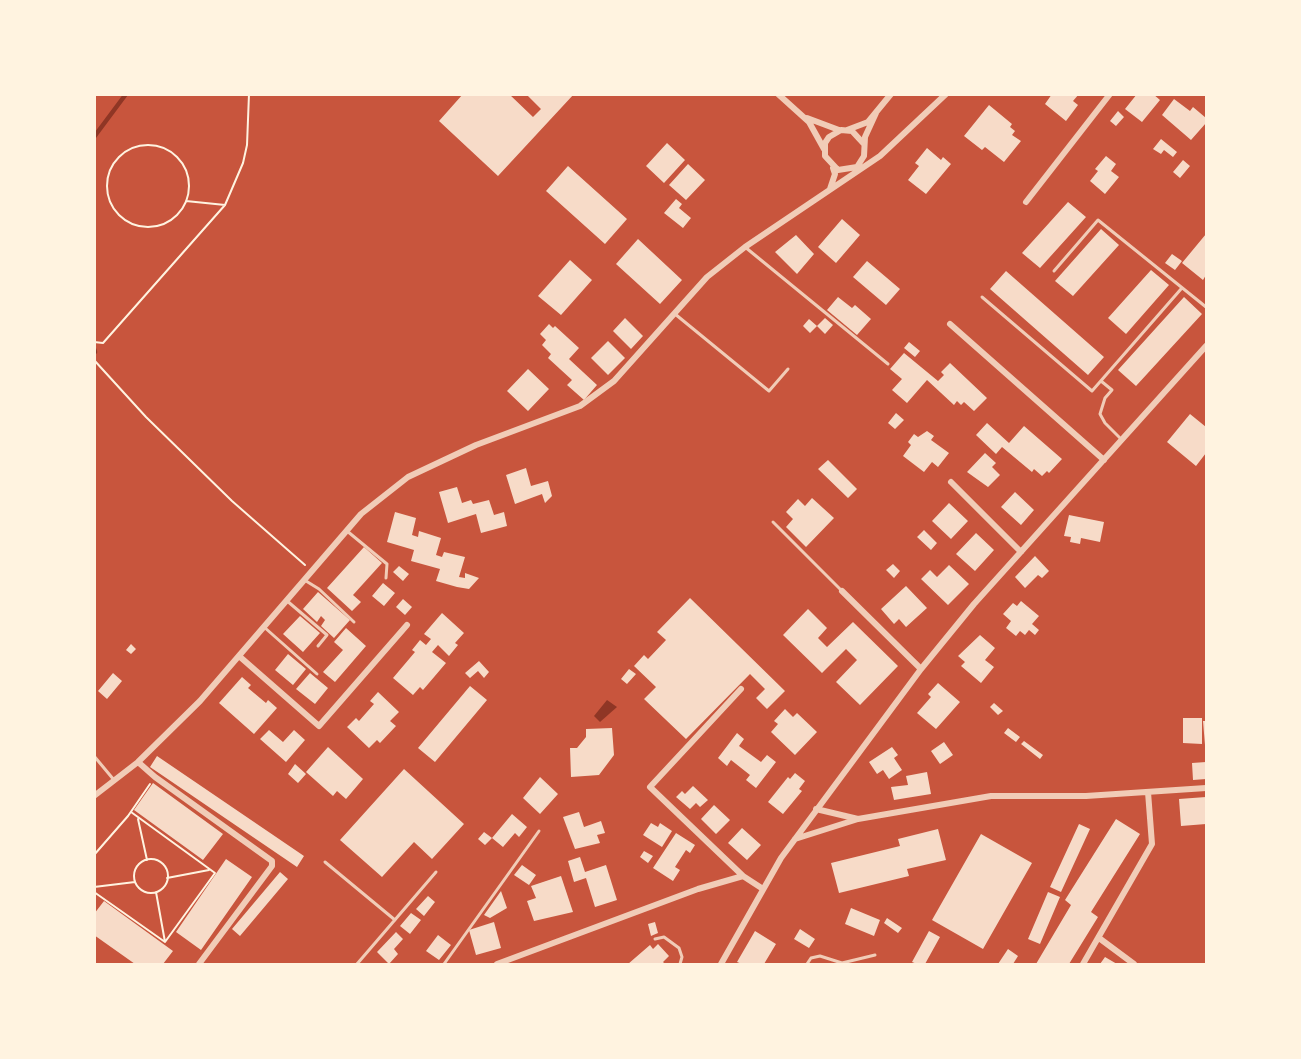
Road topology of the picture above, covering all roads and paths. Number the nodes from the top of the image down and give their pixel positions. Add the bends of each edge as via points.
1 (249, 94) edge
2 (778, 94) edge
3 (891, 94) edge
4 (946, 94) edge
5 (1110, 94) edge
6 (876, 113) junction
7 (801, 115) junction
8 (844, 130) junction
9 (864, 144) junction
10 (824, 149) junction
11 (864, 157) junction
12 (872, 163) junction
13 (833, 169) junction
14 (857, 173) junction
15 (849, 178) junction
16 (830, 190) junction
17 (186, 201) junction
18 (1026, 202) dead end
19 (225, 206) junction
20 (746, 247) junction
21 (1054, 271) dead end
22 (1181, 289) junction
23 (982, 297) dead end
24 (1206, 308) edge
25 (674, 313) junction
26 (950, 324) dead end
27 (94, 342) edge
28 (1206, 346) edge
29 (94, 360) edge
30 (888, 364) dead end
31 (788, 369) dead end
32 (1101, 381) junction
33 (1122, 440) junction
34 (1104, 460) junction
35 (951, 482) dead end
36 (772, 522) dead end
37 (347, 531) junction
38 (1021, 552) junction
39 (312, 570) junction
40 (386, 578) dead end
41 (304, 580) junction
42 (842, 591) joint
43 (286, 600) junction
44 (354, 622) dead end
45 (407, 625) dead end
46 (264, 627) junction
47 (318, 646) dead end
48 (239, 656) junction
49 (921, 669) junction
50 (317, 674) dead end
51 (741, 689) dead end
52 (94, 756) edge
53 (138, 762) junction
54 (154, 777) junction
55 (115, 781) junction
56 (1206, 788) edge
57 (1148, 792) junction
58 (94, 796) edge
59 (816, 809) junction
60 (130, 812) junction
61 (138, 818) junction
62 (858, 819) junction
63 (539, 831) dead end
64 (794, 839) junction
65 (94, 855) edge
66 (147, 860) junction
67 (325, 862) dead end
68 (210, 870) junction
69 (436, 872) dead end
70 (743, 876) junction
71 (167, 878) junction
72 (135, 882) junction
73 (94, 887) edge
74 (763, 889) junction
75 (94, 892) edge
76 (156, 892) junction
77 (394, 920) junction
78 (1099, 938) junction
79 (655, 939) dead end
80 (165, 942) junction
81 (875, 955) dead end
82 (199, 964) edge
83 (357, 964) edge
84 (444, 964) edge
85 (497, 964) edge
86 (680, 964) edge
87 (722, 964) edge
88 (807, 964) edge
89 (1083, 964) edge
90 (1134, 964) edge

1 - 19 path via 247,145
2 - 7 street
3 - 6 street
4 - 12 street
5 - 18 street
6 - 8 street via 863,125
6 - 9 street
7 - 8 street via 820,125
7 - 10 street via 815,130
8 - 9 street via 857,134
8 - 10 street via 829,137
9 - 11 street
10 - 13 street
11 - 12 street
11 - 13 street via 851,170
11 - 14 street
12 - 14 street
13 - 15 street
13 - 16 street
14 - 15 street
15 - 16 street
16 - 20 street
17 - 17 path via 188,174 178,158 163,148 136,146 120,155 110,170 108,198 117,214 132,224 151,227 168,222
17 - 19 path
19 - 27 path via 103,343
20 - 25 street via 707,277
20 - 30 lane
21 - 22 lane via 1098,220
22 - 24 lane
22 - 32 lane
23 - 32 lane via 1092,391
25 - 31 lane via 769,391
25 - 37 street via 614,381 580,406 476,445 408,477 361,514
26 - 34 street
28 - 33 street
29 - 39 path via 232,501
32 - 33 lane via 1112,390 1100,414
33 - 34 street
34 - 38 street
35 - 38 street
36 - 42 lane
37 - 39 street
37 - 40 lane via 387,564
38 - 49 street
39 - 41 street
41 - 43 street
41 - 44 lane
42 - 49 street
43 - 46 street
43 - 47 lane via 327,635
45 - 48 street via 319,726
46 - 48 street
46 - 50 lane
48 - 53 street
49 - 59 street
51 - 70 street via 650,787
52 - 55 lane
53 - 54 street
53 - 55 street
54 - 60 path
54 - 82 street via 272,861
55 - 58 street
56 - 57 street
57 - 62 street via 991,796
57 - 78 street via 1152,844
59 - 62 street
59 - 64 street
60 - 61 path
60 - 65 path
61 - 66 path
61 - 68 path
62 - 64 street
63 - 84 lane
64 - 74 street
66 - 71 path via 162,864
66 - 72 path via 136,868
67 - 77 lane
68 - 71 path
68 - 80 path via 215,873
69 - 77 lane
70 - 74 street
70 - 85 street
71 - 76 path
72 - 73 path
72 - 76 path via 141,890
74 - 87 street
75 - 80 path
76 - 80 path
77 - 83 lane
78 - 89 street
78 - 90 street
79 - 86 lane via 663,937 679,948
81 - 88 lane via 842,963 820,956 811,958

